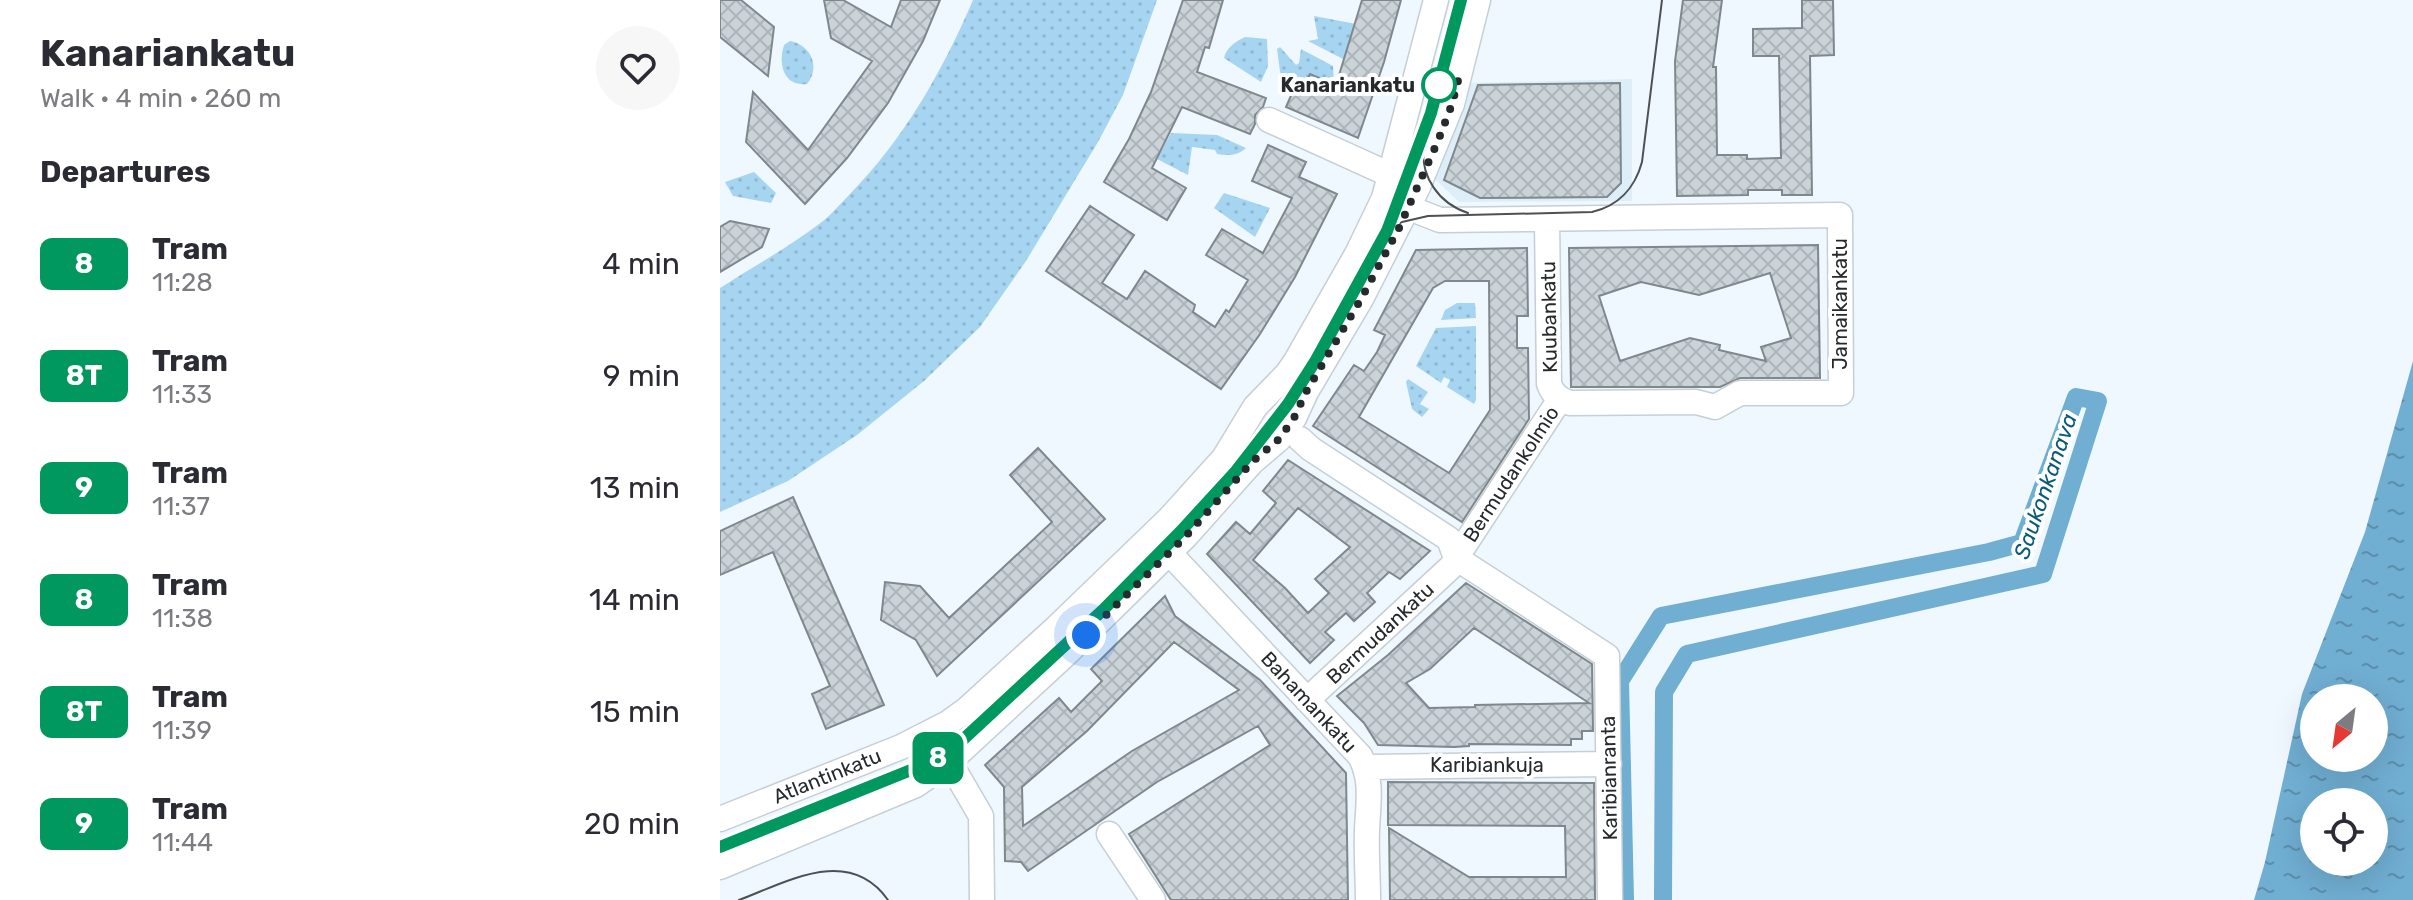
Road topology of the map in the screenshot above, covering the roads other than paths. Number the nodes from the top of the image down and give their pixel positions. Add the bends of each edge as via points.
1 (1436, 0) edge
2 (1478, 0) edge
3 (1269, 120) dead end
4 (1387, 187) junction
5 (1413, 197) junction
6 (1547, 219) junction
7 (1560, 399) junction
8 (1715, 407) joint
9 (1300, 439) dead end
10 (1160, 543) junction
11 (1454, 562) junction
12 (1607, 656) joint
13 (1307, 700) junction
14 (932, 732) junction
15 (949, 762) junction
16 (1609, 764) junction
17 (1366, 767) junction
18 (720, 819) edge
19 (1109, 834) dead end
20 (720, 867) edge
21 (982, 900) edge
22 (1153, 900) edge
23 (1368, 900) edge
24 (1610, 900) edge

1 - 4 street, Atlantinkatu
2 - 5 street, Atlantinkatu via 1452,104
3 - 4 street
4 - 5 street
4 - 10 street, Atlantinkatu via 1357,254 1287,374 1255,407 1224,458 1169,519
5 - 6 street via 1440,220
5 - 10 street, Atlantinkatu via 1279,439
6 - 7 street, Kuubankatu via 1549,384
6 - 8 street, Jamaikankatu via 1840,215 1841,393 1740,393
7 - 8 street, Kuubankatu via 1696,402
7 - 11 street, Bermudankolmio
9 - 11 street via 1449,539
10 - 13 street, Bahamankatu
10 - 14 street, Atlantinkatu via 966,710
10 - 15 street, Atlantinkatu via 1065,655
11 - 12 street, Bermudankolmio
11 - 13 street, Bermudankatu
12 - 16 street, Karibianranta
13 - 17 street, Bahamankatu
14 - 15 street
14 - 18 street, Atlantinkatu
15 - 20 street, Atlantinkatu via 916,785
15 - 21 street via 981,816
16 - 17 street, Karibiankuja
16 - 24 street, Karibianranta
17 - 23 street, Bahamankatu
19 - 22 street

